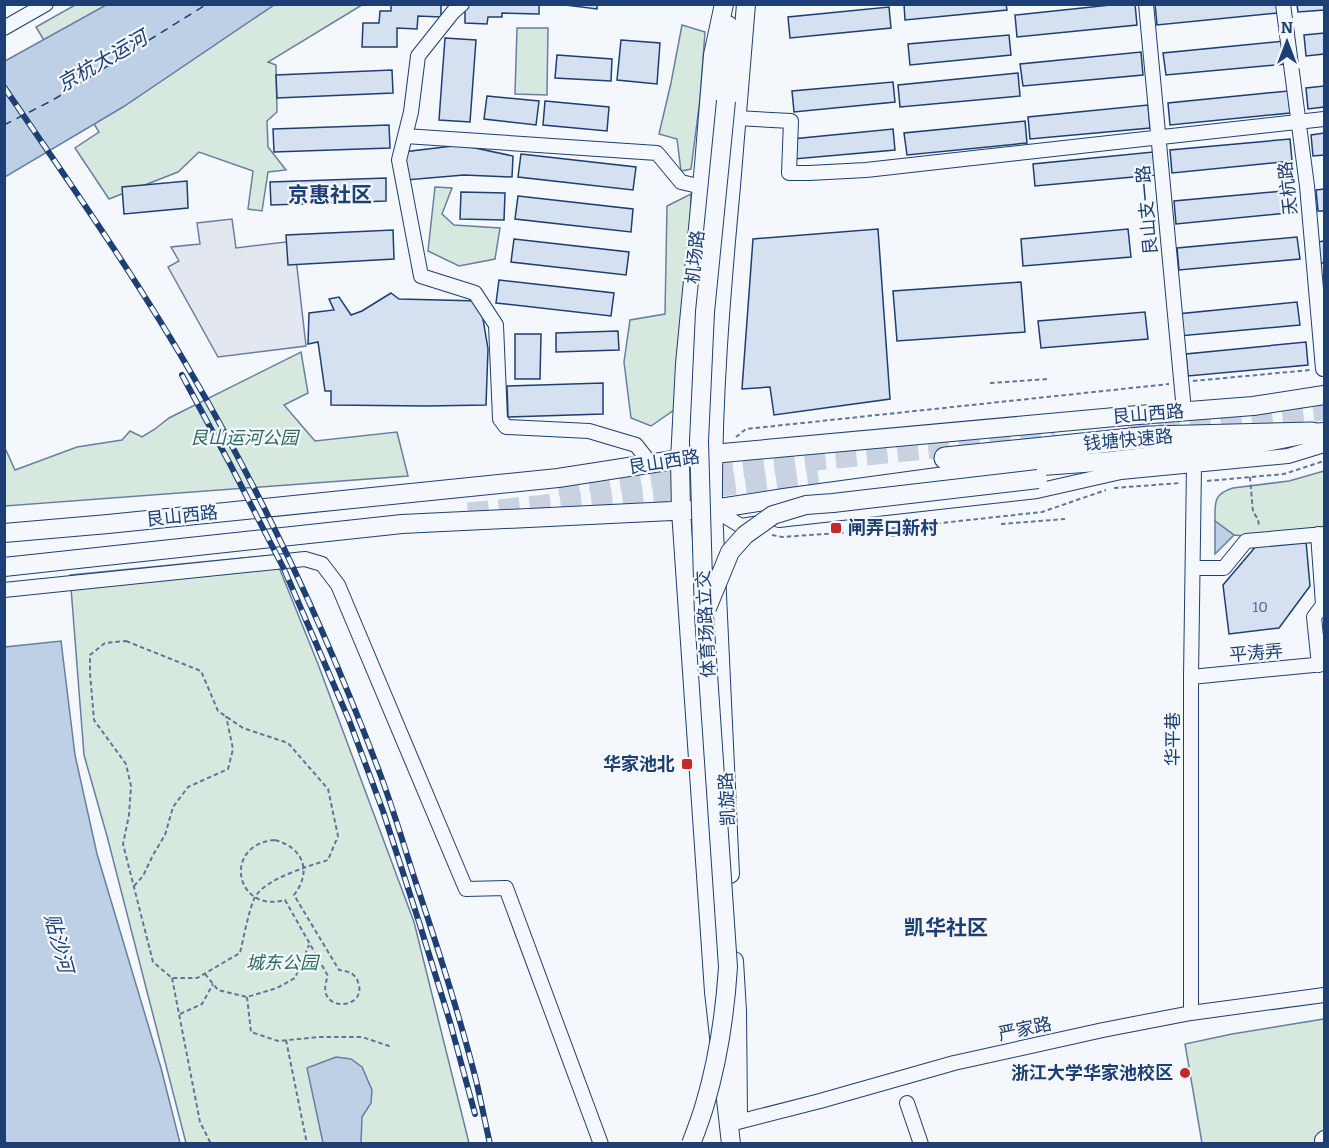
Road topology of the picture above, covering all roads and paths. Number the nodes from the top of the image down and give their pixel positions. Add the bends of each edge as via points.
1 (46, 4) edge
2 (462, 4) edge
3 (724, 4) edge
4 (729, 4) edge
5 (744, 4) edge
6 (1146, 4) edge
7 (1283, 4) edge
8 (4, 28) edge
9 (726, 101) junction
10 (736, 118) junction
11 (1324, 119) edge
12 (1298, 122) junction
13 (405, 136) junction
14 (1158, 138) junction
15 (702, 186) junction
16 (1323, 369) joint
17 (1048, 379) dead end
18 (990, 383) dead end
19 (1181, 383) junction
20 (1324, 395) edge
21 (1184, 411) junction
22 (1320, 437) edge
23 (712, 454) junction
24 (945, 458) dead end
25 (680, 460) junction
26 (1111, 461) junction
27 (651, 464) junction
28 (1194, 466) junction
29 (1250, 477) dead end
30 (713, 509) junction
31 (681, 511) junction
32 (1065, 519) dead end
33 (1001, 524) dead end
34 (927, 532) dead end
35 (4, 533) edge
36 (1321, 534) edge
37 (891, 536) dead end
38 (1258, 540) junction
39 (4, 567) edge
40 (1193, 568) junction
41 (4, 590) edge
42 (1324, 605) edge
43 (704, 615) junction
44 (1322, 665) edge
45 (1191, 677) junction
46 (226, 716) junction
47 (303, 868) junction
48 (134, 886) junction
49 (255, 898) junction
50 (309, 943) junction
51 (205, 974) junction
52 (172, 978) junction
53 (213, 984) junction
54 (1324, 995) edge
55 (247, 997) junction
56 (1191, 1013) junction
57 (180, 1014) junction
58 (286, 1040) junction
59 (392, 1047) dead end
60 (907, 1103) dead end
61 (738, 1122) junction
62 (1324, 1138) edge
63 (211, 1143) edge
64 (307, 1143) edge
65 (601, 1143) edge
66 (691, 1143) edge
67 (731, 1143) edge
68 (737, 1143) edge
69 (921, 1143) edge
70 (1322, 1143) edge

1 - 8 street
2 - 13 street via 418,56
3 - 15 main road, 机场路 via 713,55
4 - 9 main road, 体育场路立交
5 - 9 main road, 体育场路立交
5 - 10 main road, 机场路
6 - 14 street, 艮山支一路
7 - 12 street, 天杭路
9 - 43 main road, 体育场路立交, bridge via 701,384
10 - 14 street via 791,121 789,172 809,173
10 - 23 main road, 机场路
11 - 12 street
12 - 14 street
12 - 16 street, 天杭路
13 - 15 street via 657,153 681,182
13 - 27 street via 399,160 421,276 475,293 496,325 500,419 506,428 589,431 636,445
14 - 19 street, 艮山支一路
15 - 25 main road, 机场路 via 684,364
16 - 19 path
17 - 18 path
19 - 21 street, 艮山支一路
19 - 23 path via 747,429
20 - 21 main road, 艮山西路
21 - 23 main road, 艮山西路
22 - 24 highway, 钱塘快速路 via 1150,437
22 - 26 main road, 艮山西路
22 - 28 street via 1288,456
23 - 25 main road, 艮山西路
23 - 30 main road, 凯旋路
25 - 27 main road, 艮山西路
25 - 31 main road, 机场路
26 - 30 main road, 艮山西路 via 989,470
26 - 43 main road, bridge via 1038,479 806,505 773,515 745,535 730,552
27 - 35 main road, 艮山西路 via 558,478
28 - 30 street via 1120,472 1037,491 741,526
28 - 40 street, 华平巷
29 - 38 path
30 - 31 main road, 艮山西路
30 - 61 main road, 凯旋路 via 736,999
31 - 39 main road, 艮山西路 via 402,524
31 - 67 main road, 凯旋路 via 714,992
32 - 33 path
34 - 37 path
36 - 38 street
36 - 42 street
38 - 40 street via 1246,541 1224,568
40 - 45 street, 华平巷
41 - 65 street via 305,559 322,564 338,585 466,889 506,888
42 - 44 street via 1314,617
43 - 66 main road, 体育场路立交, bridge via 728,967 719,1045 705,1105
44 - 45 street, 平涛弄
45 - 56 street, 华平巷
46 - 47 path via 243,728 288,743 328,789 338,836 328,860
46 - 48 path via 233,749 228,769 188,787 172,807 165,835
46 - 48 path via 218,711 201,671 126,641 105,642 90,655 94,720 126,764 131,786 123,844
47 - 49 path via 272,881
47 - 49 path via 300,857 286,843 275,840 255,845 242,862 241,873 248,892
47 - 50 path via 294,895 339,970 356,977 358,994 350,1003 339,1005 329,999 324,988 328,976
48 - 52 path via 153,962
49 - 50 path via 275,903 285,900
49 - 51 path via 240,953
50 - 55 path via 295,978
51 - 52 path via 197,978
51 - 53 path
52 - 57 path
53 - 55 path via 218,990
53 - 57 path via 202,1004
54 - 56 street, 严家路
55 - 58 path via 251,1032
56 - 61 street, 严家路 via 954,1063
57 - 63 path via 200,1122
58 - 59 path via 362,1036
58 - 64 path
60 - 69 street
61 - 68 main road, 凯旋路
62 - 70 street

